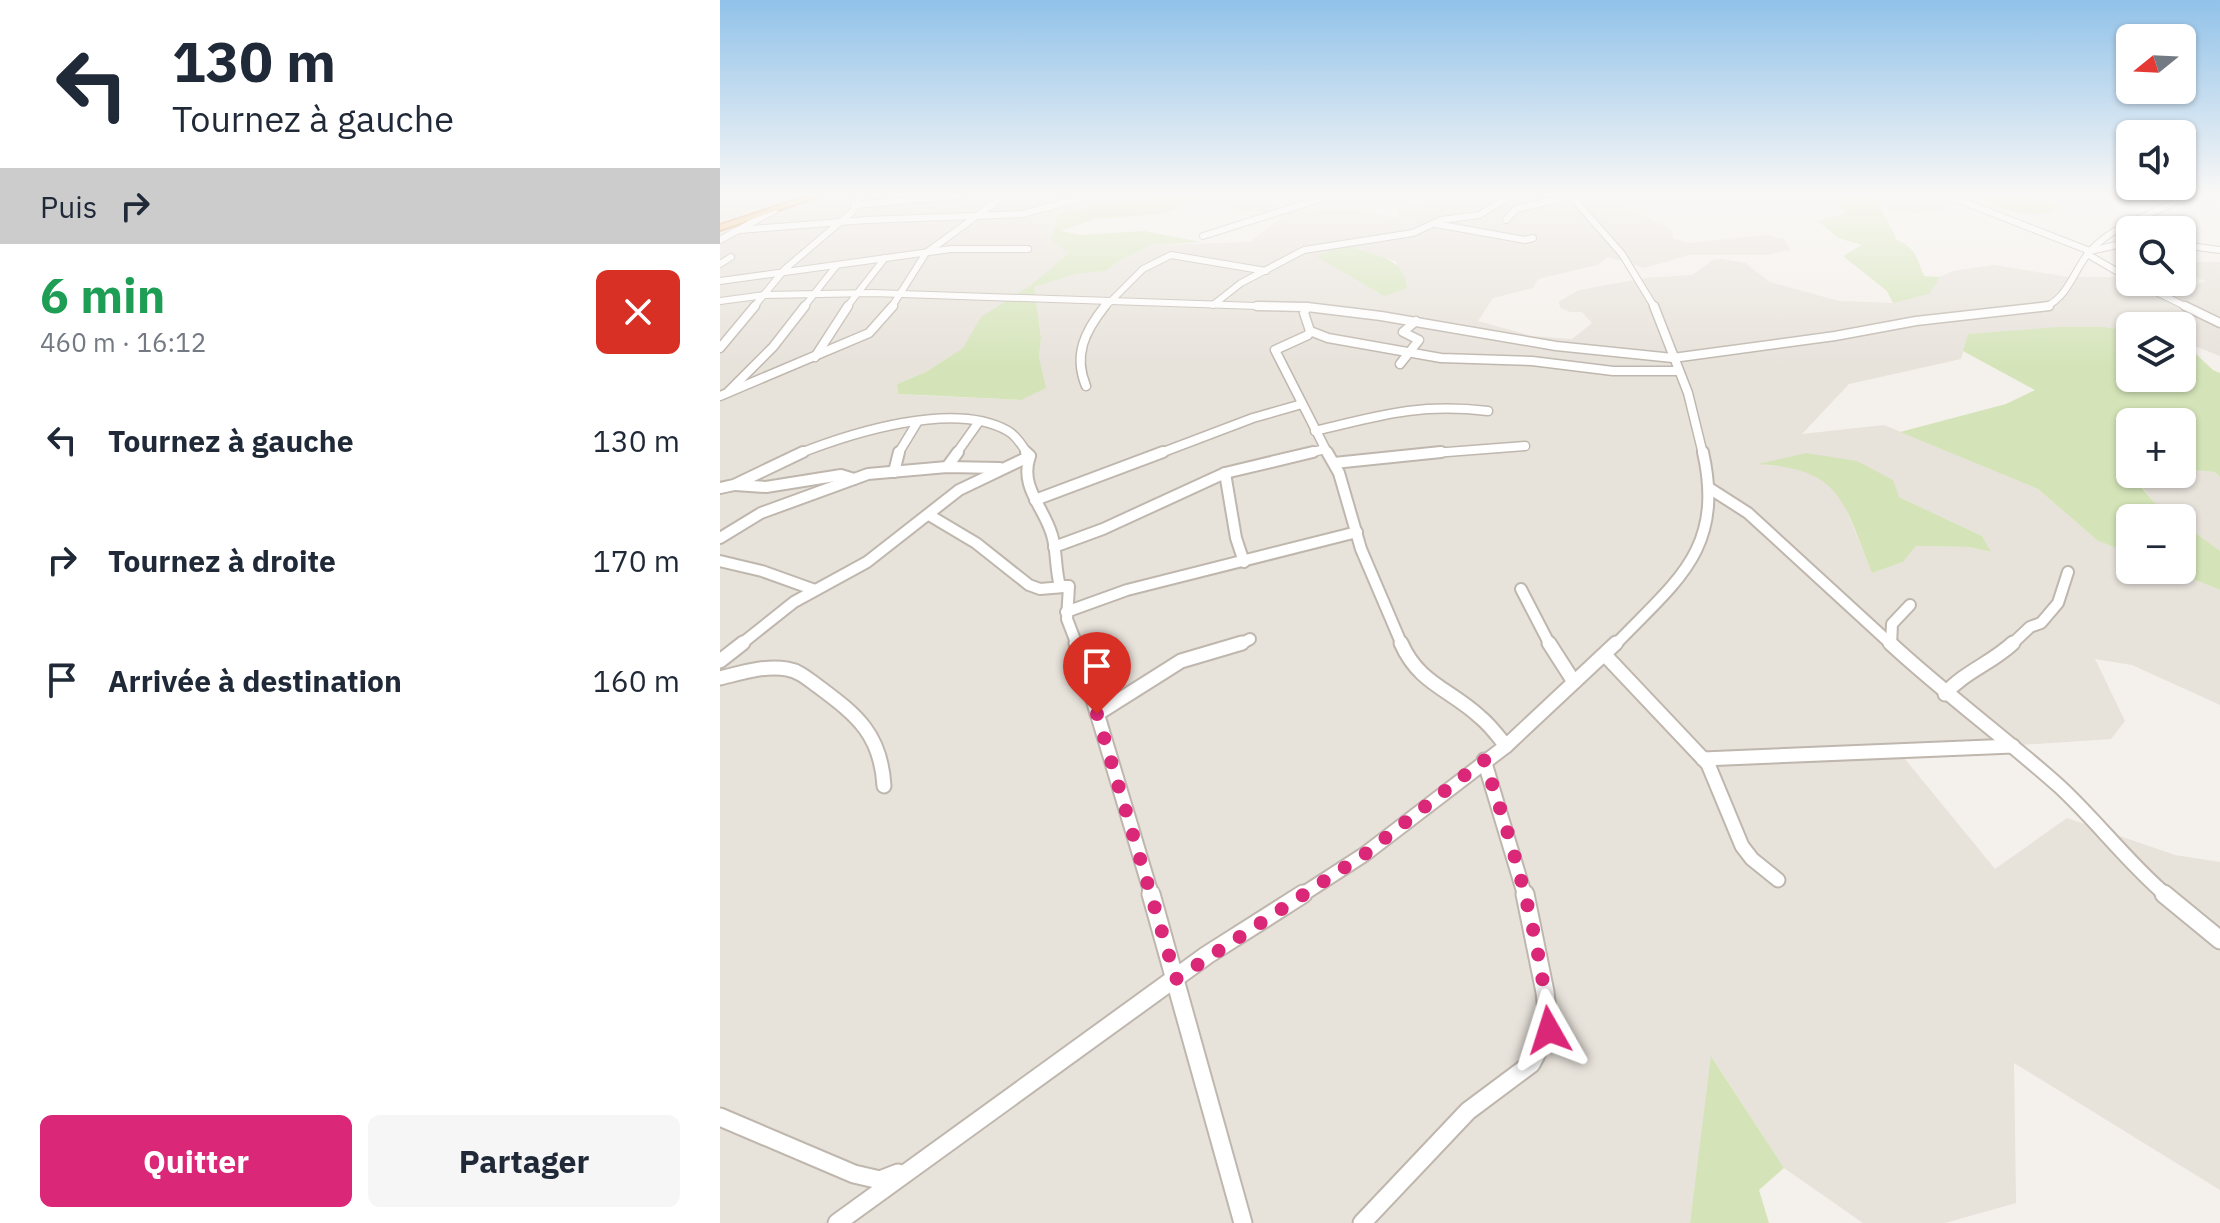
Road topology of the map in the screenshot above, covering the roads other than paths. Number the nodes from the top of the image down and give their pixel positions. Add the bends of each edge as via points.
1 (804, 253) edge
2 (926, 253) joint
3 (1300, 253) edge
4 (1621, 253) edge
5 (2088, 253) edge
6 (2091, 253) edge
7 (731, 257) dead end
8 (885, 258) junction
9 (720, 264) edge
10 (837, 265) junction
11 (2116, 270) edge
12 (783, 271) junction
13 (1266, 271) junction
14 (720, 281) edge
15 (856, 293) junction
16 (899, 293) junction
17 (813, 294) junction
18 (765, 295) junction
19 (2165, 296) edge
20 (720, 301) edge
21 (1109, 303) junction
22 (1213, 305) junction
23 (1307, 307) junction
24 (1416, 321) junction
25 (2220, 323) edge
26 (1310, 331) junction
27 (720, 348) edge
28 (1407, 351) junction
29 (815, 357) junction
30 (1400, 364) dead end
31 (1675, 365) junction
32 (1086, 386) dead end
33 (724, 394) edge
34 (1302, 404) junction
35 (1488, 411) dead end
36 (918, 421) junction
37 (978, 423) junction
38 (1315, 431) junction
39 (1525, 446) dead end
40 (1325, 449) junction
41 (1030, 456) junction
42 (1334, 463) junction
43 (947, 467) junction
44 (1004, 468) junction
45 (894, 472) junction
46 (1225, 473) junction
47 (854, 479) junction
48 (734, 485) junction
49 (720, 488) edge
50 (1709, 488) junction
51 (1035, 500) junction
52 (929, 515) junction
53 (1357, 532) junction
54 (720, 538) edge
55 (1054, 547) junction
56 (720, 561) edge
57 (1244, 562) junction
58 (2068, 572) dead end
59 (1069, 586) junction
60 (1521, 589) dead end
61 (815, 590) junction
62 (1910, 605) dead end
63 (1066, 612) junction
64 (1250, 639) dead end
65 (1891, 646) junction
66 (1605, 655) junction
67 (720, 661) edge
68 (720, 678) edge
69 (1574, 682) junction
70 (1945, 694) junction
71 (1097, 714) junction
72 (1506, 746) junction
73 (2013, 746) junction
74 (1703, 759) junction
75 (1484, 760) junction
76 (884, 786) dead end
77 (1778, 880) dead end
78 (2220, 940) edge
79 (1176, 979) junction
80 (720, 1117) edge
81 (908, 1170) junction
82 (837, 1223) edge
83 (1243, 1223) edge
84 (1362, 1223) edge

1 - 12 street
2 - 8 street
2 - 16 street
3 - 13 street
4 - 31 street via 1648,295
5 - 31 street via 2057,302 2048,307 1916,321
6 - 11 street
7 - 9 street
8 - 10 street
8 - 15 street
10 - 12 street
10 - 17 street
12 - 14 street
12 - 18 street
13 - 21 street via 1166,256 1127,282
13 - 22 street
15 - 16 street
15 - 17 street
15 - 29 street
16 - 21 street
16 - 29 street via 869,333
17 - 18 street
17 - 33 street via 773,347
18 - 20 street
18 - 27 street
19 - 25 street
21 - 22 street
21 - 32 street via 1080,351 1078,365
22 - 23 street
23 - 24 street
23 - 26 street
24 - 28 street via 1403,332 1419,340
24 - 31 street
26 - 28 street
26 - 34 street via 1275,350
28 - 30 street
28 - 31 street via 1466,361 1532,361 1613,371
29 - 33 street
31 - 50 street via 1694,418
34 - 38 street
34 - 51 street
35 - 38 street via 1410,408
36 - 37 street
36 - 45 street via 897,456
36 - 48 street via 827,444
37 - 41 street via 1008,430
37 - 43 street
38 - 40 street
39 - 42 street
40 - 42 street
40 - 46 street
41 - 44 street
41 - 51 street via 1025,472
42 - 53 street
43 - 44 street
43 - 45 street
44 - 52 street via 959,490
45 - 47 street
46 - 55 street
46 - 57 street
47 - 48 street via 841,475 766,487
47 - 54 street via 761,513
48 - 49 street
50 - 65 street via 1748,513
50 - 66 street via 1701,545 1690,566
51 - 55 street
52 - 59 street via 976,543 1029,585
52 - 61 street via 867,562
53 - 57 street
53 - 72 street via 1410,663 1480,716
55 - 59 street via 1060,586
56 - 61 street
57 - 63 street via 1127,590
58 - 70 street via 2058,603 2041,623 1998,657 1958,679
59 - 63 street
60 - 69 street
61 - 67 street
62 - 65 street via 1892,624
63 - 71 street
64 - 71 street via 1168,667
65 - 70 street
66 - 69 street
66 - 74 street
68 - 76 street via 771,669 801,674 861,718 875,740
69 - 72 street
70 - 73 street
71 - 79 street
72 - 75 street
73 - 74 street
73 - 78 street via 2060,787 2161,893
74 - 77 street via 1739,841
75 - 79 street via 1365,854
75 - 84 street via 1522,880 1549,1030 1531,1064 1468,1111
79 - 81 street
79 - 83 street
80 - 81 street via 854,1174 880,1180
81 - 82 street

